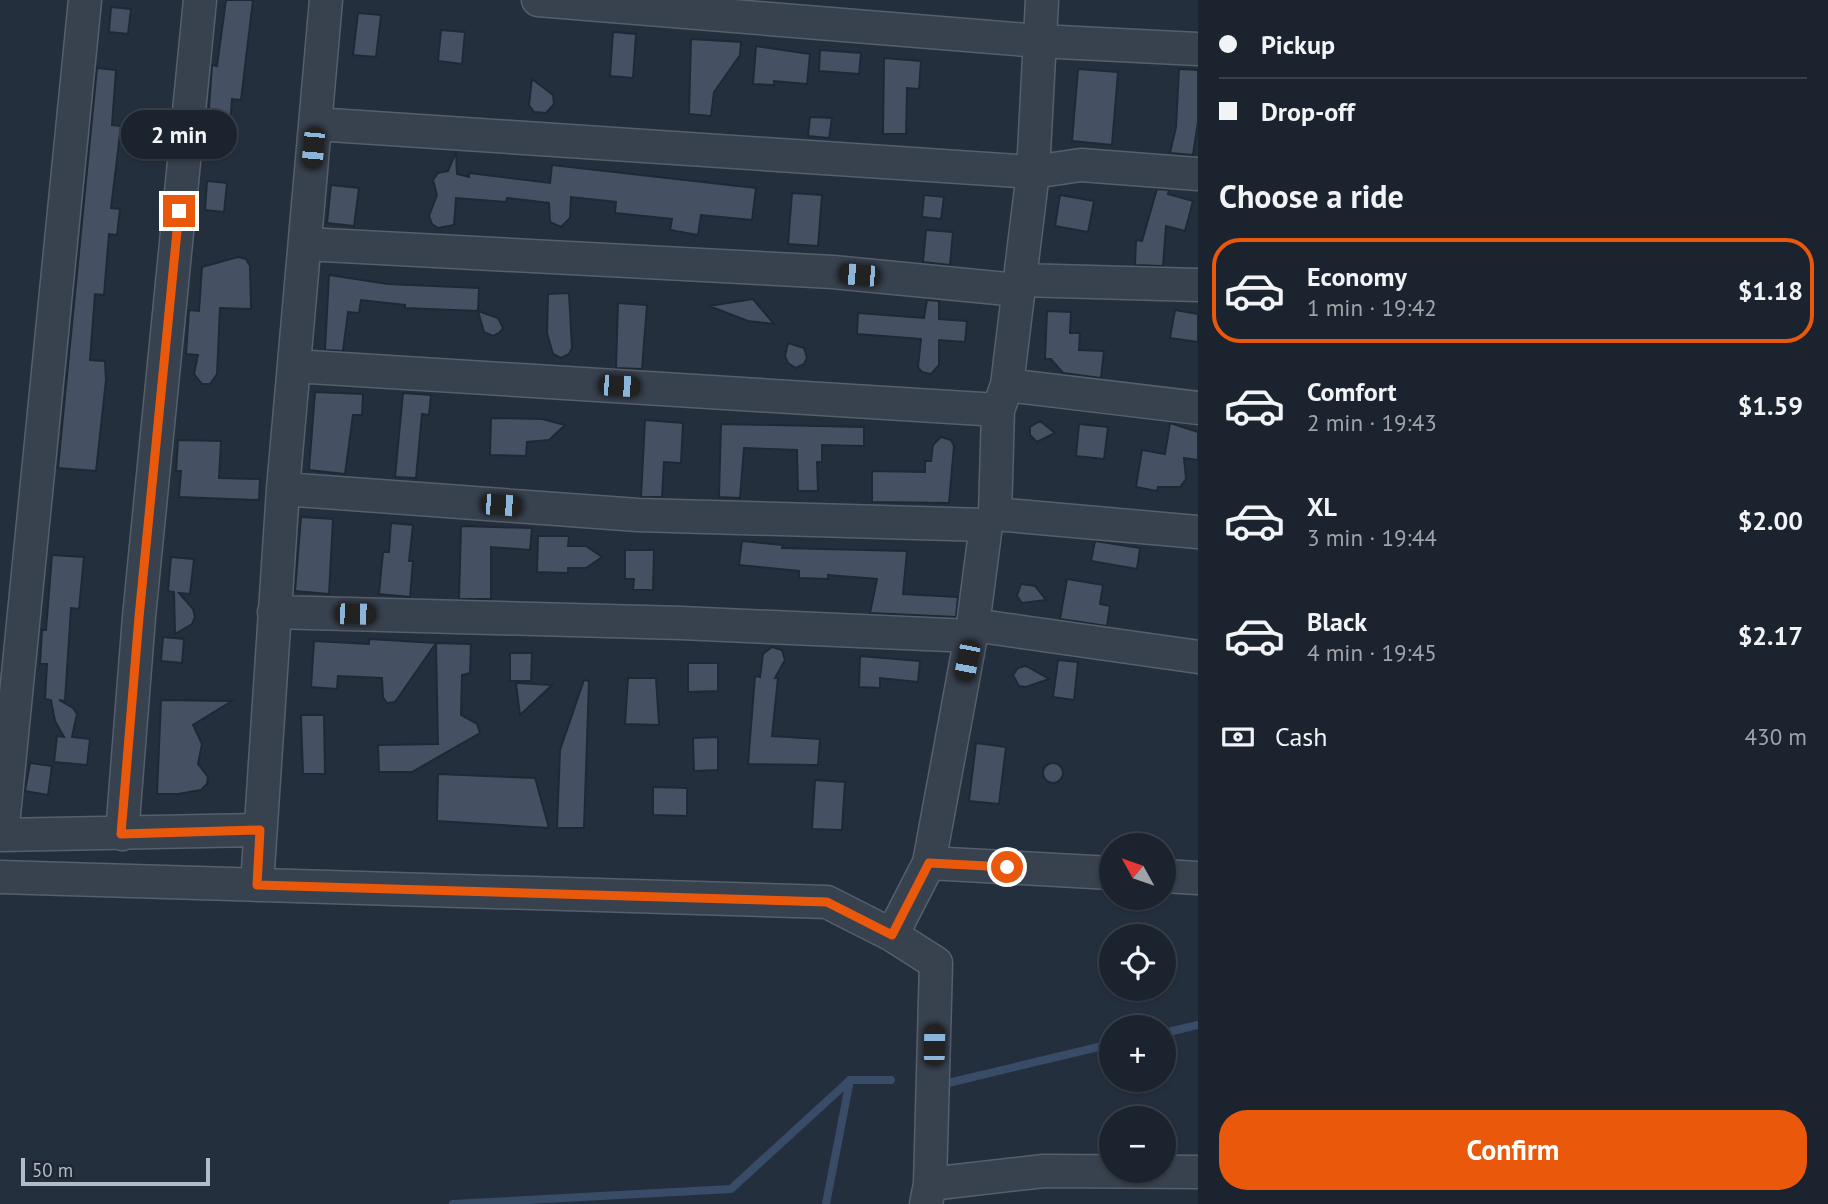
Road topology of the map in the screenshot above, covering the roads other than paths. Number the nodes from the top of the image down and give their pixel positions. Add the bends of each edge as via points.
1 (85, 0) edge
2 (201, 0) edge
3 (326, 0) edge
4 (538, 0) edge
5 (1042, 0) edge
6 (1039, 41) junction
7 (1198, 48) edge
8 (315, 124) junction
9 (1033, 172) junction
10 (1198, 174) edge
11 (305, 244) junction
12 (1020, 285) junction
13 (1198, 285) edge
14 (294, 366) junction
15 (1003, 397) junction
16 (1198, 408) edge
17 (283, 489) junction
18 (990, 519) junction
19 (1198, 532) edge
20 (274, 612) junction
21 (972, 630) junction
22 (1198, 657) edge
23 (260, 830) junction
24 (121, 834) junction
25 (1, 835) edge
26 (929, 863) junction
27 (1099, 872) edge
28 (0, 877) edge
29 (1176, 877) edge
30 (1198, 878) edge
31 (257, 885) junction
32 (892, 935) junction
33 (1198, 1171) edge
34 (928, 1194) edge

1 - 25 street
2 - 24 street
3 - 8 street
4 - 6 street
5 - 6 street
6 - 7 street
6 - 9 street
8 - 9 street
8 - 11 street
9 - 10 street via 1081,165
9 - 12 street
11 - 12 street
11 - 14 street
12 - 13 street
12 - 15 street
14 - 15 street
14 - 17 street
15 - 16 street
15 - 18 street
17 - 18 street via 638,515
17 - 20 street
18 - 19 street
18 - 21 street
20 - 21 street
20 - 23 street
21 - 22 street
21 - 26 street
23 - 24 street
23 - 31 street
24 - 25 street
26 - 27 street
26 - 32 street
28 - 31 street
29 - 30 street
31 - 32 street via 827,902
32 - 34 street via 936,963
33 - 34 street via 1044,1171

